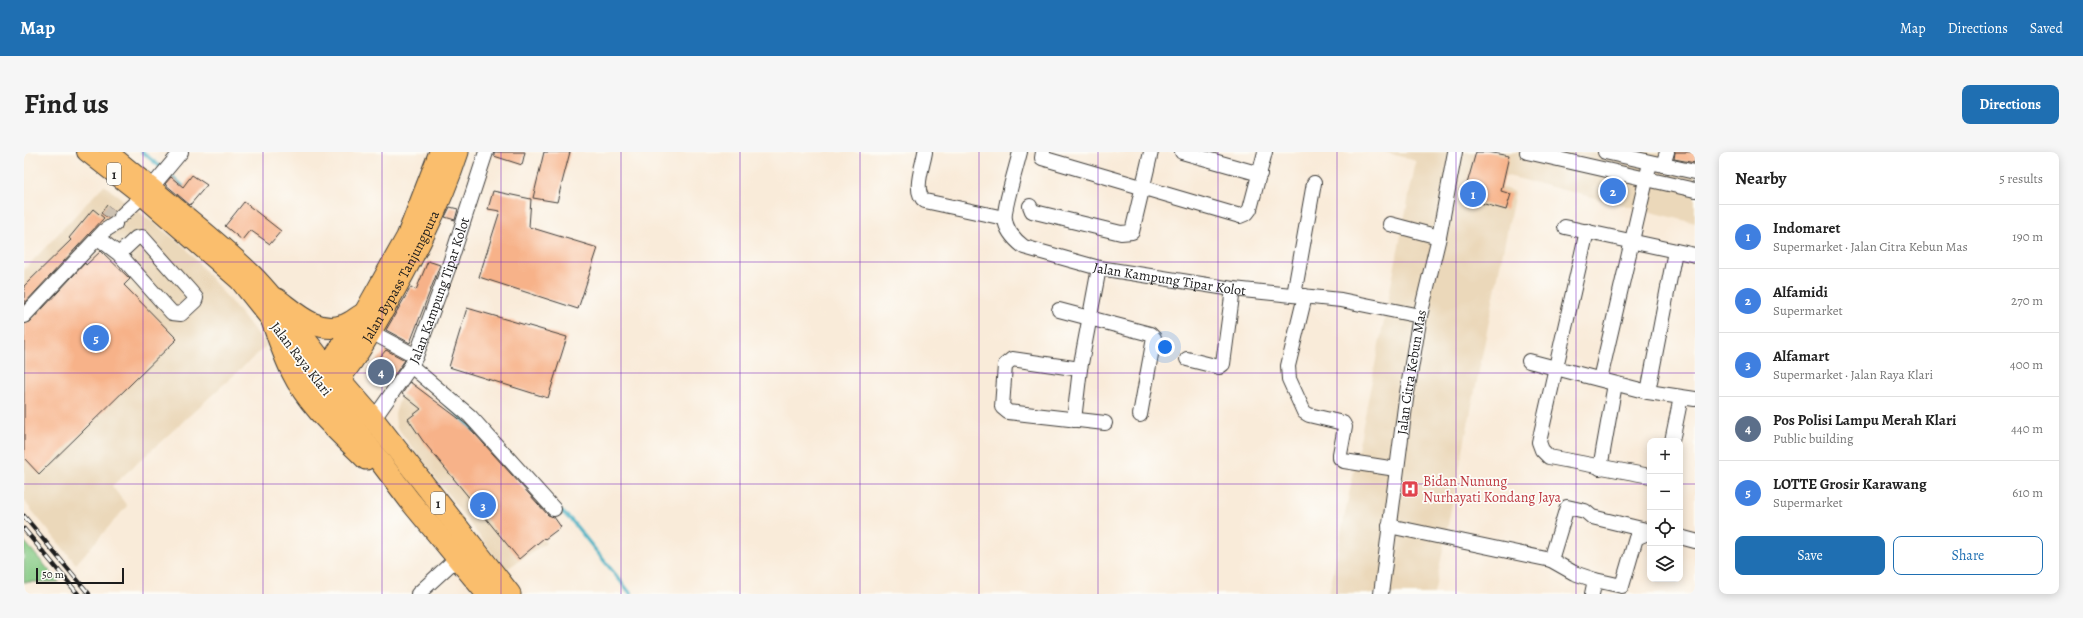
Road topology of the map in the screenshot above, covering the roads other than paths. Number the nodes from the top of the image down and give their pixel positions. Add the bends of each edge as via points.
1 (86, 152) edge
2 (109, 152) edge
3 (182, 152) edge
4 (440, 152) edge
5 (458, 152) edge
6 (486, 152) edge
7 (925, 152) edge
8 (1020, 152) edge
9 (1043, 152) edge
10 (1151, 152) edge
11 (1182, 152) edge
12 (1265, 152) edge
13 (1456, 152) edge
14 (1527, 152) edge
15 (1605, 152) edge
16 (1660, 160) edge
17 (1695, 172) edge
18 (1260, 174) junction
19 (1646, 179) junction
20 (155, 182) junction
21 (1314, 183) dead end
22 (1143, 187) junction
23 (1695, 190) edge
24 (1030, 206) dead end
25 (1004, 218) junction
26 (110, 223) junction
27 (1390, 224) dead end
28 (1566, 227) dead end
29 (1587, 231) junction
30 (1439, 238) junction
31 (1633, 241) junction
32 (1675, 251) junction
33 (119, 254) junction
34 (1695, 256) edge
35 (1099, 268) junction
36 (1233, 289) junction
37 (1300, 295) junction
38 (277, 299) junction
39 (1059, 310) dead end
40 (24, 316) edge
41 (1420, 316) junction
42 (1090, 318) junction
43 (272, 320) junction
44 (368, 322) junction
45 (1187, 359) dead end
46 (413, 361) junction
47 (1528, 361) dead end
48 (1555, 368) junction
49 (1080, 369) junction
50 (328, 378) junction
51 (1600, 379) junction
52 (1616, 384) junction
53 (1648, 392) junction
54 (1691, 397) edge
55 (370, 416) junction
56 (1140, 416) dead end
57 (1074, 420) junction
58 (1105, 423) dead end
59 (1673, 438) edge
60 (1600, 468) junction
61 (1396, 469) junction
62 (1647, 476) edge
63 (410, 501) junction
64 (554, 509) dead end
65 (1389, 526) junction
66 (1647, 530) edge
67 (1647, 532) edge
68 (1683, 538) edge
69 (1695, 541) edge
70 (457, 558) junction
71 (1551, 560) junction
72 (1594, 587) edge
73 (418, 594) edge
74 (487, 594) edge
75 (510, 594) edge
76 (1381, 594) edge

1 - 20 main road, Jalan Raya Klari / 1
2 - 20 main road, Jalan Raya Klari / 1
3 - 20 street
4 - 44 highway, Jalan Bypass Tanjungpura via 407,236
5 - 44 highway, Jalan Bypass Tanjungpura via 436,209 416,251
6 - 46 street, Jalan Kampung Tipar Kolot via 448,268
7 - 25 street via 919,189 922,198
8 - 25 street
9 - 22 street via 1042,158
10 - 22 street
11 - 18 street
12 - 18 street
13 - 30 street, Jalan Citra Kebun Mas
14 - 19 street
15 - 16 street
16 - 17 street
16 - 19 street
18 - 22 street via 1250,209 1240,216
19 - 23 street
19 - 31 street
20 - 26 street
20 - 38 main road, Jalan Raya Klari / 1
20 - 43 main road, Jalan Raya Klari / 1
21 - 37 street
22 - 24 street via 1132,232 1126,234 1032,211
25 - 35 street, Jalan Kampung Tipar Kolot via 1016,241 1024,246
26 - 33 street
26 - 40 street
27 - 30 street
28 - 29 street
29 - 31 street
29 - 48 street
30 - 41 street, Jalan Citra Kebun Mas
31 - 32 street
31 - 51 street
32 - 34 street
32 - 53 street
33 - 33 street via 172,313 181,314 195,302 196,298 142,237 135,239
35 - 36 street, Jalan Kampung Tipar Kolot
35 - 42 street
36 - 37 street, Jalan Kampung Tipar Kolot
36 - 45 street via 1223,364 1219,367
37 - 41 street, Jalan Kampung Tipar Kolot
37 - 61 street via 1288,366 1289,379 1300,406 1309,415 1343,423 1345,427 1340,458 1344,461
38 - 44 highway via 310,322 326,328
38 - 50 main road, Jalan Raya Klari / 1
39 - 42 street
41 - 61 street, Jalan Citra Kebun Mas
42 - 49 street
42 - 56 street via 1150,334 1154,338
43 - 50 main road, Jalan Raya Klari / 1
43 - 63 highway via 292,372 309,400 329,424
44 - 46 street
44 - 50 highway, Jalan Bypass Tanjungpura
44 - 55 highway via 360,362 359,384
46 - 55 street, Jalan Kampung Tipar Kolot
46 - 64 street via 470,416
47 - 48 street
48 - 51 street
48 - 60 street via 1539,442 1542,450 1549,457
49 - 57 street
49 - 57 street via 1012,360 1007,361 1005,365 1002,407 1004,410
50 - 55 highway, Jalan Raya Klari / 1
50 - 63 highway, Jalan Raya Klari / 1
51 - 52 street
52 - 53 street
52 - 60 street
53 - 54 street
54 - 59 street
55 - 75 highway, Jalan Raya Klari / 1
57 - 58 street
60 - 62 street
61 - 65 street, Jalan Citra Kebun Mas
63 - 70 highway, Jalan Raya Klari / 1
65 - 71 street
65 - 76 street, Jalan Citra Kebun Mas
66 - 71 street via 1592,517 1585,511 1567,507
67 - 72 street via 1636,538 1622,586
68 - 69 street
70 - 73 street
70 - 74 highway, Jalan Raya Klari / 1
71 - 72 street

